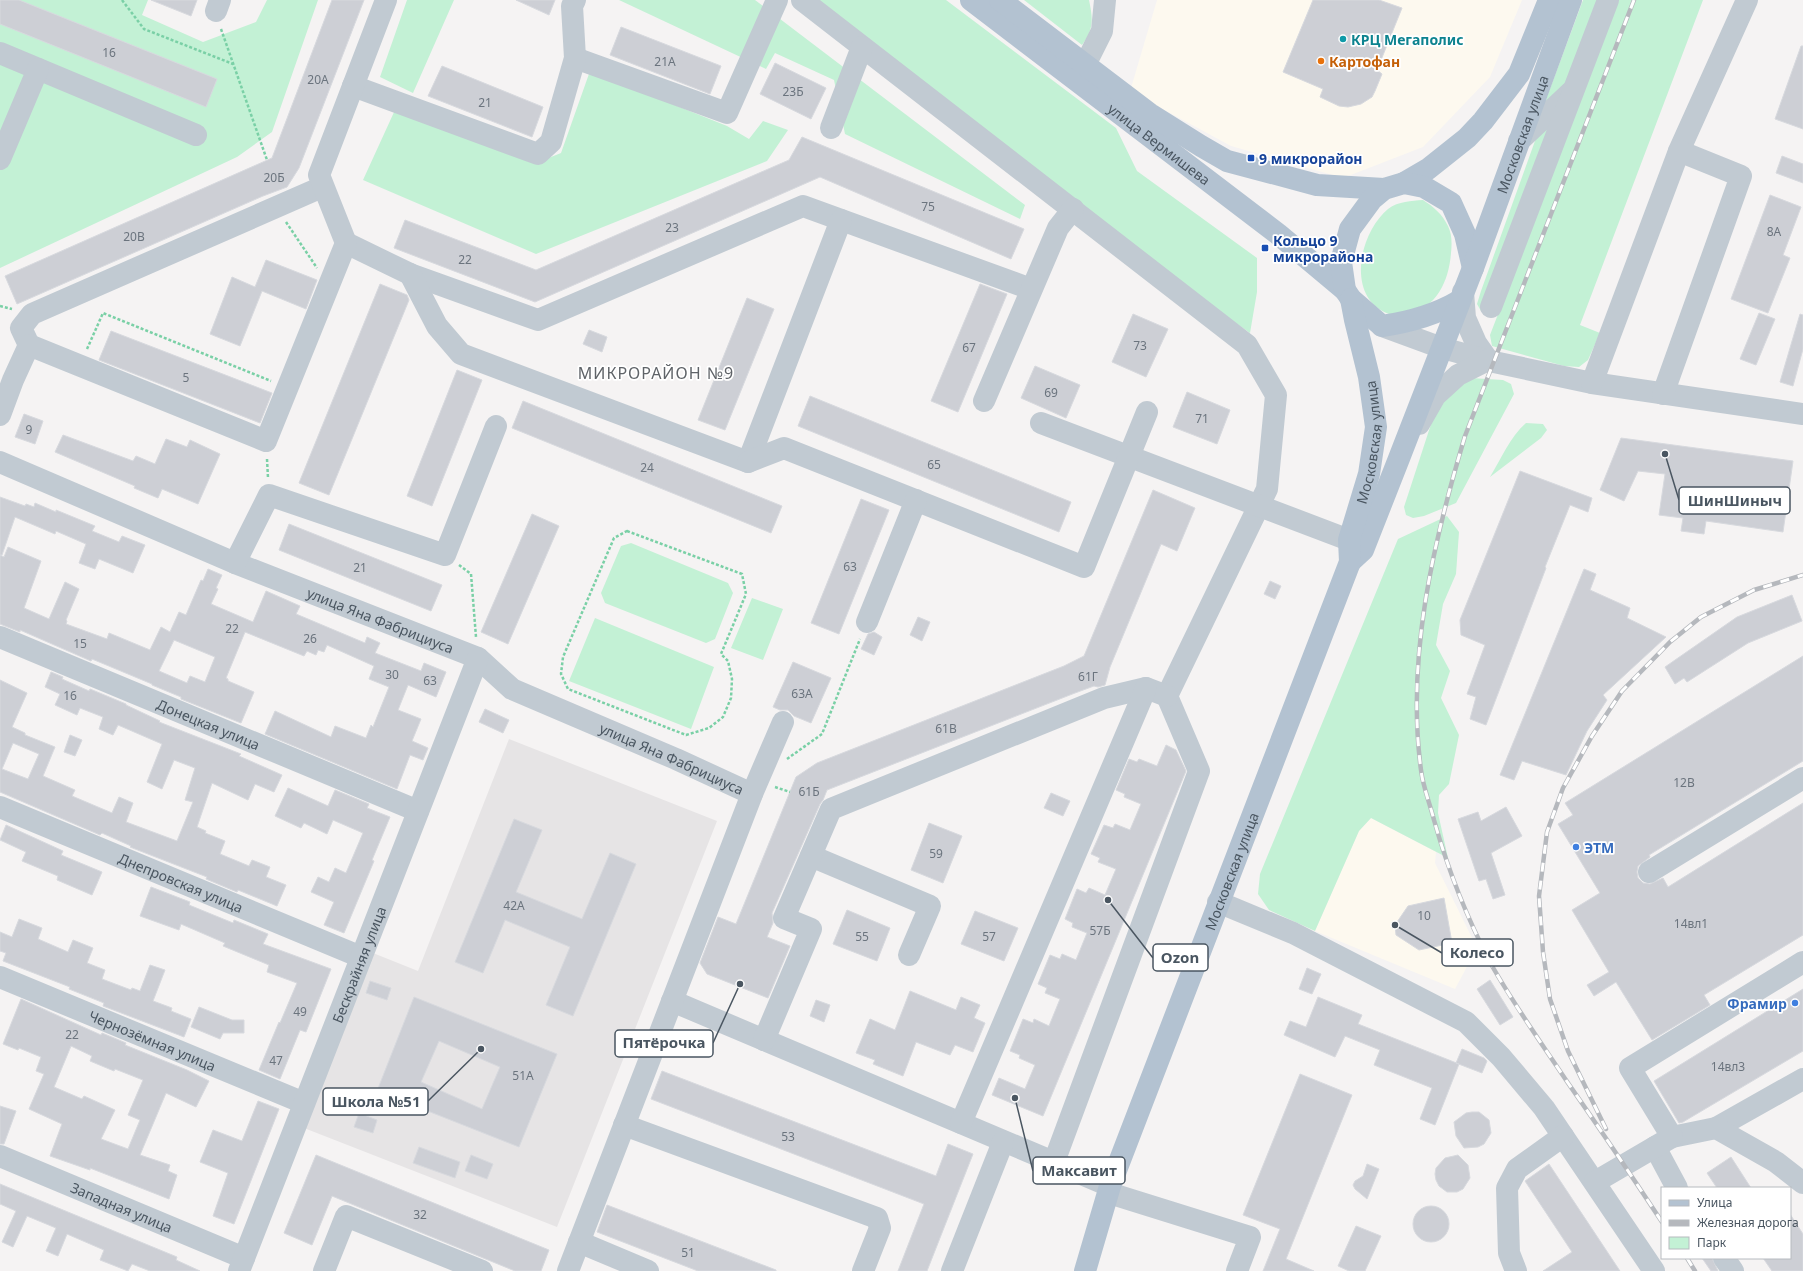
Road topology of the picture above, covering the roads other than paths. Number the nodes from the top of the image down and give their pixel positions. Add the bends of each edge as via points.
1 (386, 0) edge
2 (575, 0) edge
3 (777, 0) edge
4 (802, 0) edge
5 (971, 0) edge
6 (1000, 0) edge
7 (1105, 0) edge
8 (1549, 0) edge
9 (1571, 0) edge
10 (1608, 0) edge
11 (1747, 0) edge
12 (862, 47) junction
13 (0, 53) edge
14 (575, 58) junction
15 (1085, 65) junction
16 (38, 69) junction
17 (353, 86) junction
18 (1574, 89) junction
19 (831, 128) dead end
20 (196, 135) dead end
21 (1519, 141) junction
22 (1680, 151) junction
23 (0, 159) edge
24 (1394, 186) junction
25 (322, 187) junction
26 (1073, 209) junction
27 (841, 220) junction
28 (346, 244) junction
29 (1472, 268) junction
30 (410, 274) junction
31 (1031, 289) junction
32 (1348, 295) junction
33 (1461, 296) junction
34 (1491, 307) dead end
35 (1382, 326) junction
36 (29, 345) junction
37 (1442, 348) junction
38 (1488, 360) junction
39 (6, 378) edge
40 (1592, 383) junction
41 (1663, 394) junction
42 (984, 400) dead end
43 (1146, 412) dead end
44 (0, 414) edge
45 (1803, 414) edge
46 (1041, 423) dead end
47 (496, 426) dead end
48 (1129, 456) junction
49 (1398, 461) junction
50 (0, 462) edge
51 (748, 462) junction
52 (916, 500) junction
53 (1260, 506) junction
54 (1349, 540) junction
55 (1350, 562) junction
56 (235, 563) junction
57 (867, 622) road end
58 (0, 637) edge
59 (478, 658) junction
60 (1146, 688) junction
61 (1168, 696) junction
62 (782, 722) dead end
63 (1803, 778) edge
64 (752, 794) junction
65 (0, 807) edge
66 (418, 811) junction
67 (812, 856) junction
68 (1649, 872) dead end
69 (1218, 902) junction
70 (909, 955) dead end
71 (361, 957) junction
72 (1803, 962) edge
73 (0, 976) edge
74 (672, 1001) junction
75 (764, 1040) junction
76 (1803, 1079) edge
77 (304, 1103) junction
78 (961, 1123) junction
79 (624, 1125) junction
80 (1716, 1128) junction
81 (1563, 1136) junction
82 (1004, 1142) junction
83 (1663, 1142) junction
84 (0, 1156) edge
85 (1054, 1162) junction
86 (1595, 1182) junction
87 (1803, 1183) edge
88 (1677, 1187) edge
89 (1110, 1189) junction
90 (579, 1242) junction
91 (1725, 1259) edge
92 (242, 1265) edge
93 (324, 1271) edge
94 (482, 1271) edge
95 (568, 1271) edge
96 (648, 1271) edge
97 (863, 1271) edge
98 (952, 1271) edge
99 (1085, 1271) edge
100 (1237, 1271) edge
101 (1516, 1271) edge
102 (1654, 1271) edge
103 (1733, 1271) edge

1 - 17 street
2 - 14 street via 572,6
3 - 14 street via 727,113
4 - 12 street
5 - 32 main road, улица Вермишева via 1278,234
6 - 15 main road, улица Вермишева
7 - 15 street via 1102,32
8 - 24 main road, Московская улица via 1519,74 1483,121 1467,138 1428,169
9 - 21 main road, Московская улица
10 - 18 street
11 - 22 street
12 - 19 street
12 - 26 street
13 - 16 street
14 - 17 street via 551,142 538,154
15 - 24 main road, улица Вермишева via 1150,114 1227,161 1317,185
16 - 20 street
16 - 23 street
17 - 25 street via 319,175
18 - 21 street
18 - 34 street
21 - 29 main road, Московская улица
22 - 40 street
22 - 41 street via 1741,176
24 - 29 main road via 1424,187 1451,203 1465,234
24 - 32 main road via 1372,199 1350,229 1341,262
25 - 28 street
25 - 36 street via 32,314 21,328
26 - 31 street via 1058,228
26 - 53 street via 1247,345 1276,395 1267,489
27 - 30 street via 803,206 538,320
27 - 31 street
27 - 51 street
28 - 30 street
28 - 36 street via 266,441
29 - 33 main road
30 - 51 street via 437,326 461,354
31 - 42 street
32 - 35 main road
32 - 54 main road, Московская улица via 1369,377 1376,427 1369,474
33 - 35 main road via 1441,312 1408,322
33 - 37 main road, Московская улица
33 - 38 street via 1465,318
35 - 37 street
36 - 39 street
37 - 38 street
37 - 49 main road, Московская улица
38 - 40 street
38 - 49 street via 1458,375 1436,396
39 - 44 street
40 - 41 street
41 - 45 street
43 - 48 street
46 - 48 street
47 - 56 street via 445,555 269,495
48 - 52 street via 1084,567
48 - 53 street
49 - 55 main road, Московская улица via 1363,550
50 - 56 street, улица Яна Фабрициуса
51 - 52 street via 784,448
52 - 57 street
53 - 54 street
53 - 61 street
54 - 55 main road, Московская улица
55 - 69 main road, Московская улица
56 - 59 street, улица Яна Фабрициуса
58 - 66 street, Донецкая улица
59 - 64 street, улица Яна Фабрициуса via 512,689
59 - 66 street, Бескрайняя улица
60 - 61 street
60 - 67 street via 1104,698 831,809
60 - 78 street
61 - 85 street via 1199,771
62 - 64 street
63 - 68 street
64 - 74 street
65 - 71 street, Днепровская улица
66 - 71 street, Бескрайняя улица
67 - 70 street via 930,906
67 - 75 street via 784,918 811,929
69 - 81 street via 1292,932 1466,1022 1501,1057 1544,1108
69 - 89 main road, Московская улица
71 - 77 street, Бескрайняя улица
72 - 83 street via 1630,1068
73 - 77 street, Чернозёмная улица
74 - 75 street
74 - 79 street
75 - 78 street
76 - 80 street
77 - 92 street, Бескрайняя улица
78 - 82 street
79 - 90 street
79 - 97 street via 877,1218 880,1228
80 - 83 street
80 - 87 street via 1776,1162
81 - 86 street
81 - 101 street via 1517,1170 1508,1188 1509,1253
82 - 85 street
82 - 98 street
83 - 86 street
83 - 88 street
84 - 92 street, Западная улица
85 - 89 street
86 - 102 street
89 - 99 main road, Московская улица
89 - 100 street via 1250,1236
90 - 95 street
90 - 96 street
91 - 103 street
93 - 94 street via 346,1216

